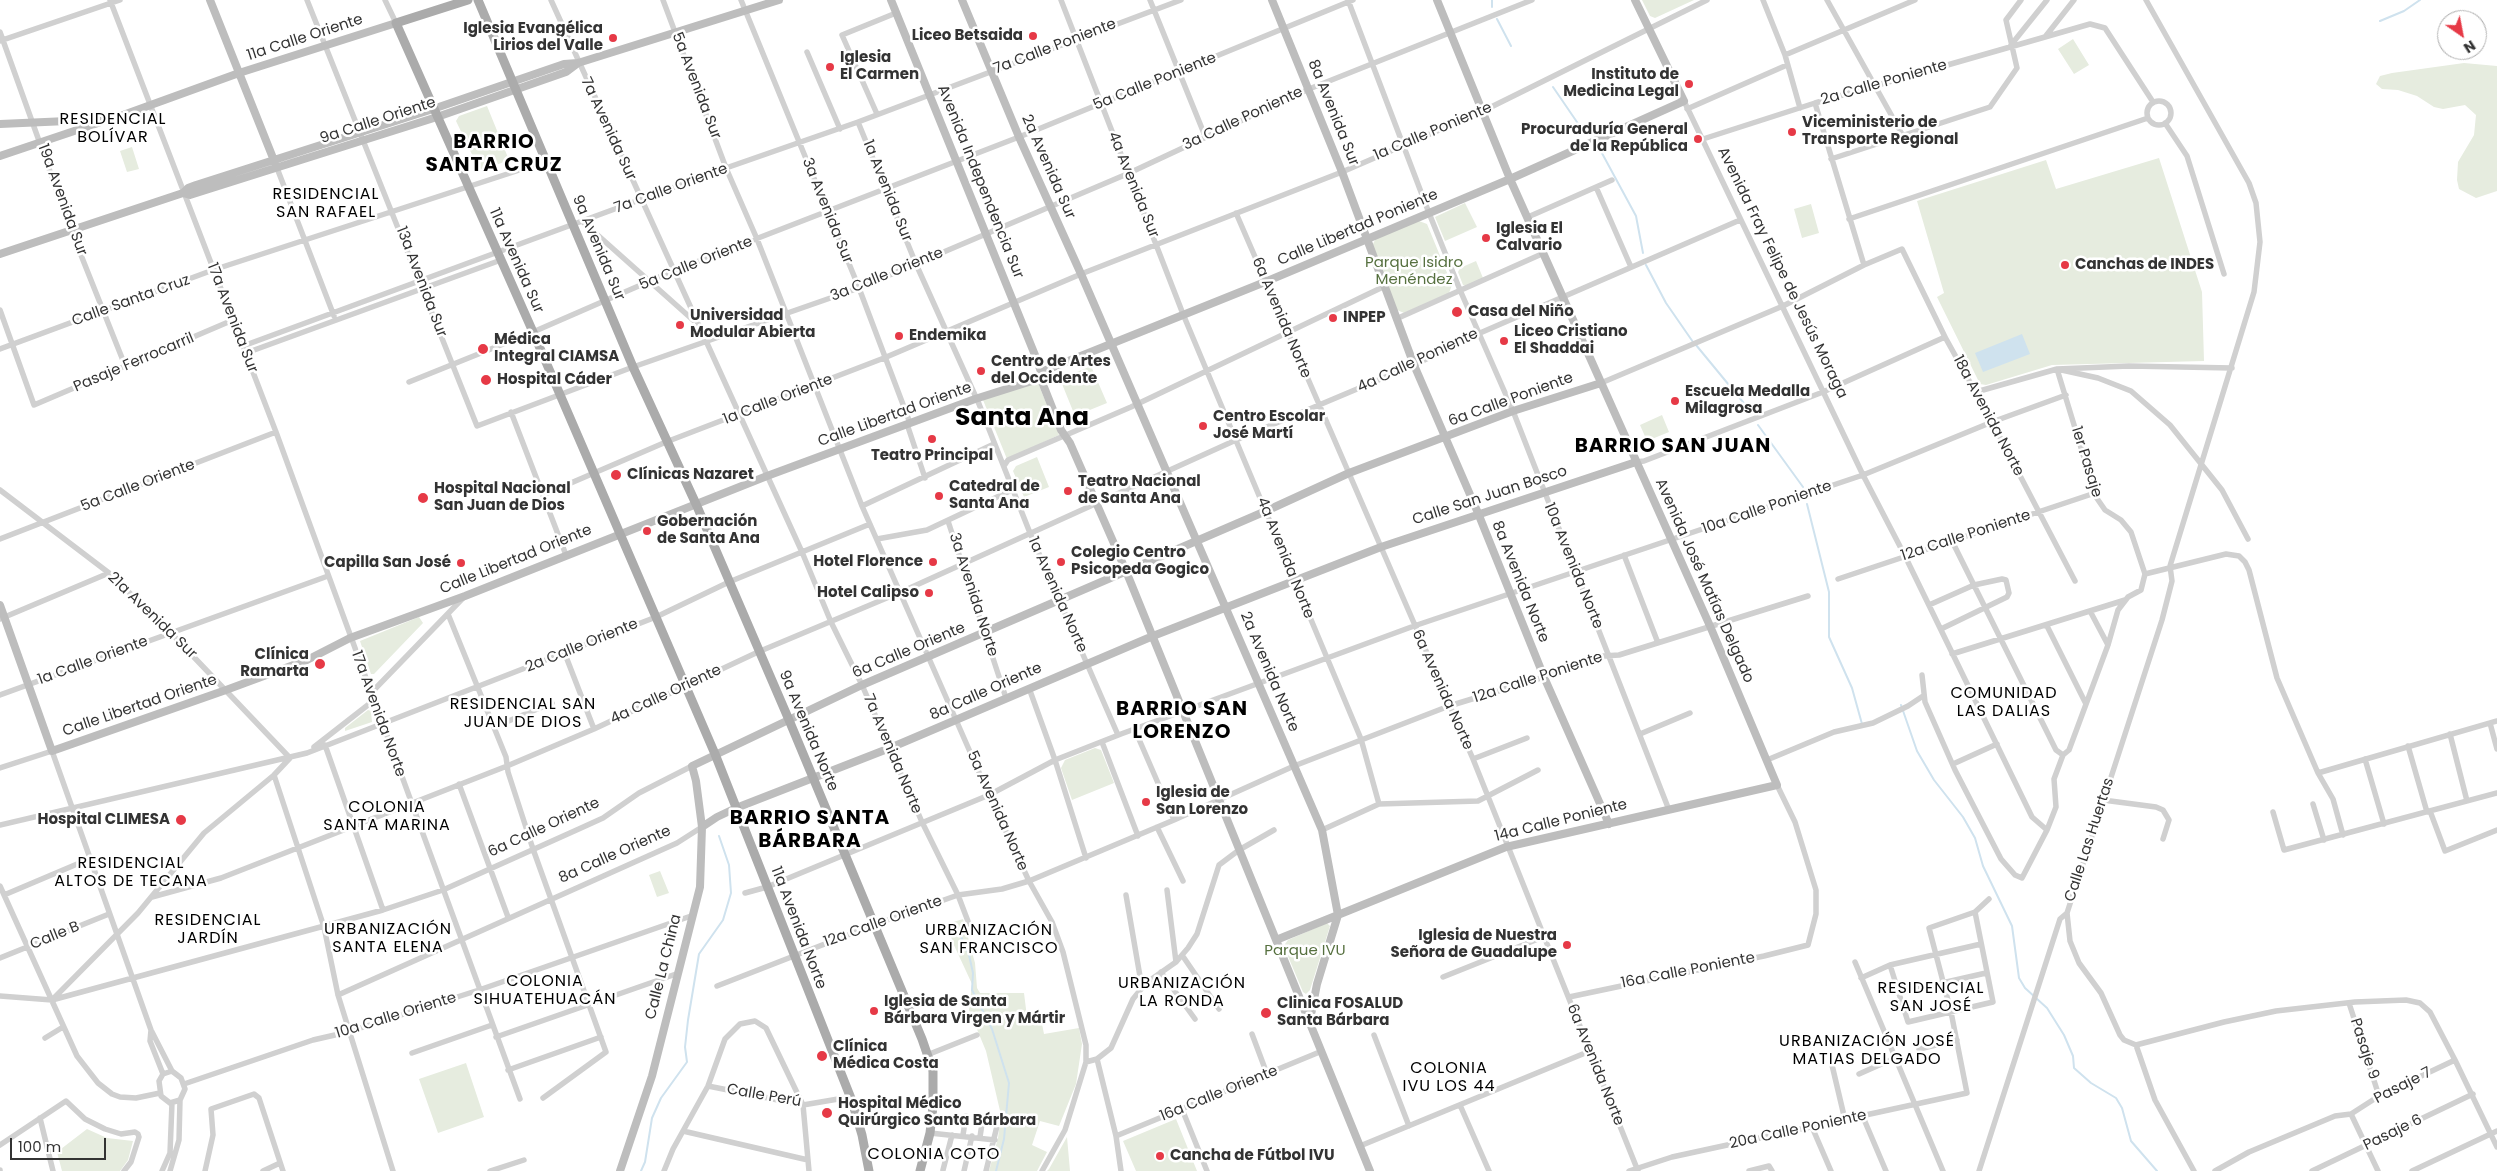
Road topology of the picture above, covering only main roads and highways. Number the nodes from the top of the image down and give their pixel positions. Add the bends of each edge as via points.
1 (468, 0) edge
2 (478, 0) edge
3 (396, 23) joint
4 (696, 504) joint
5 (619, 534) joint
6 (922, 1170) edge
7 (869, 1171) edge

1 - 3 main road, 11a Calle Oriente
2 - 4 main road, 9a Avenida Sur via 633,367
3 - 5 main road, 11a Avenida Sur
4 - 6 main road, 9a Avenida Norte via 876,924 927,1055 932,1071 933,1106
5 - 7 main road, 11a Avenida Norte via 715,754 850,1097

